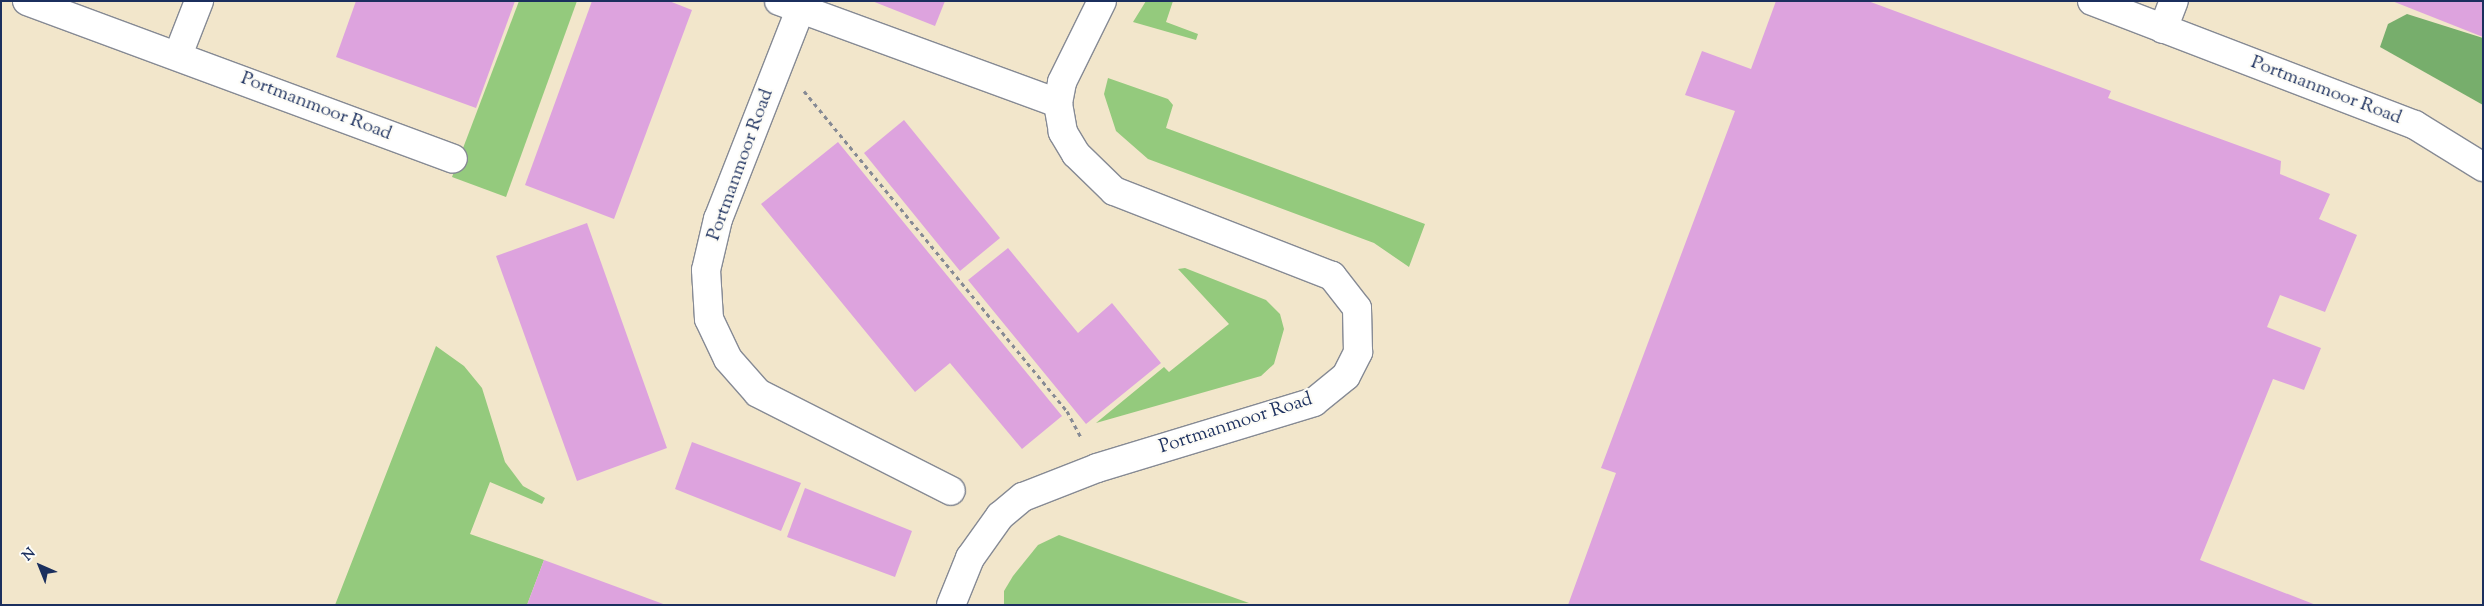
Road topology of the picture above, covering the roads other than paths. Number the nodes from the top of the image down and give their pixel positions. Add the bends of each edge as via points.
1 (27, 1) edge
2 (199, 1) edge
3 (1102, 1) edge
4 (2092, 1) edge
5 (2174, 1) edge
6 (789, 6) edge
7 (2163, 29) junction
8 (178, 55) junction
9 (1058, 103) junction
10 (453, 159) dead end
11 (2483, 167) edge
12 (951, 491) dead end
13 (951, 605) edge

1 - 8 street, Portmanmoor Road
2 - 8 street
3 - 9 street, Portmanmoor Road via 1070,60
4 - 7 street, Portmanmoor Road
5 - 7 street
6 - 9 street, Portmanmoor Road
6 - 12 street, Portmanmoor Road via 777,68 718,219 706,270 709,318 728,359 758,392
7 - 11 street, Portmanmoor Road via 2415,125
8 - 10 street, Portmanmoor Road
9 - 13 street, Portmanmoor Road via 1063,132 1076,154 1114,191 1332,276 1357,308 1360,329 1358,352 1346,376 1314,402 1097,468 1023,497 1000,516 970,558

